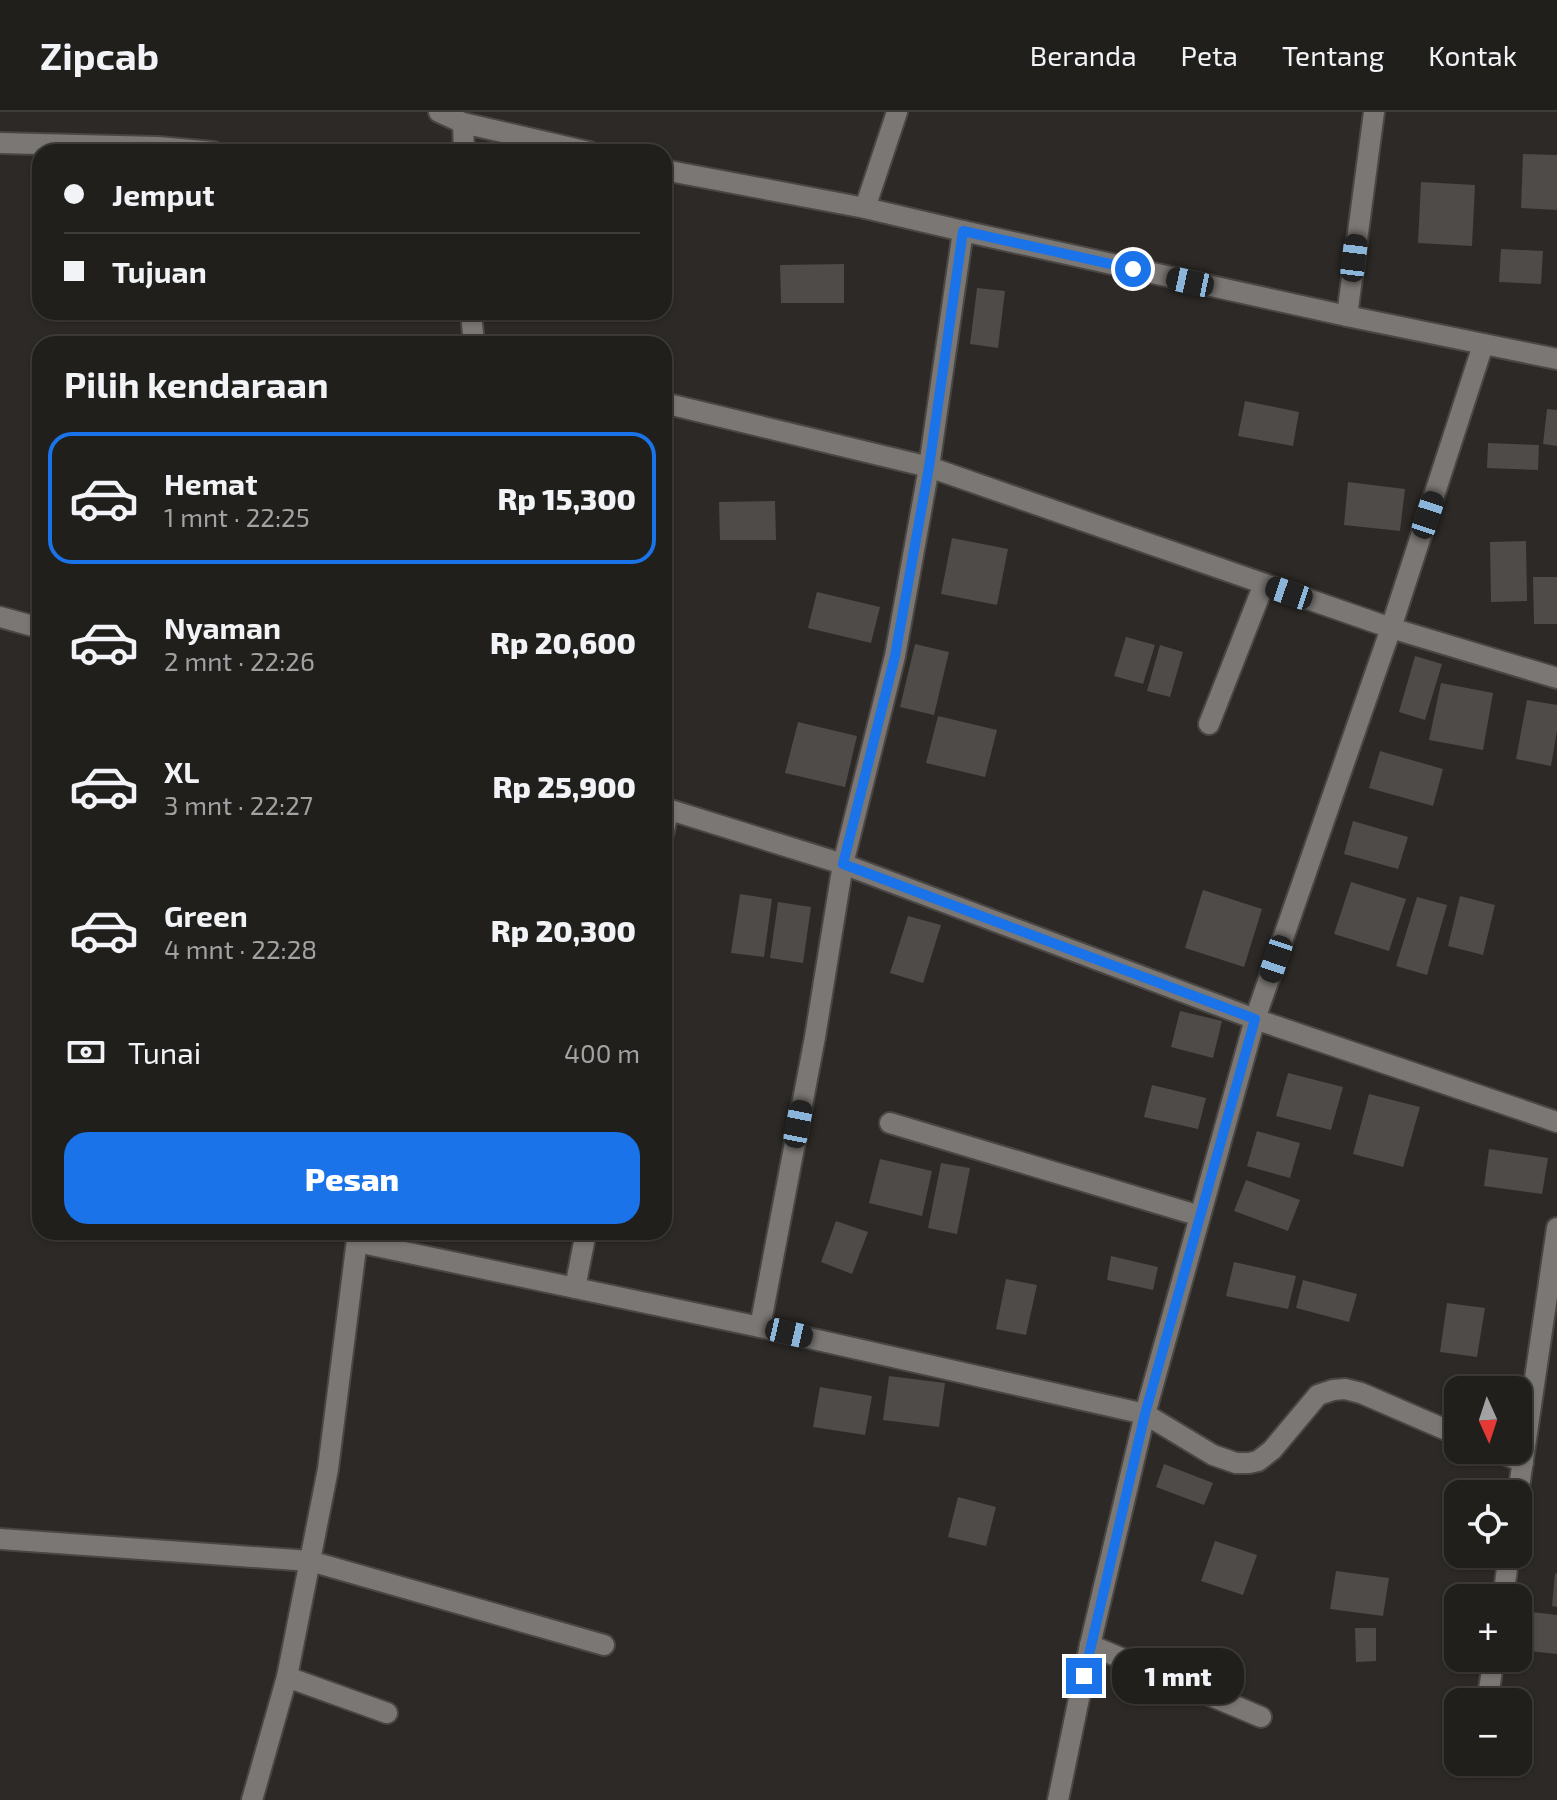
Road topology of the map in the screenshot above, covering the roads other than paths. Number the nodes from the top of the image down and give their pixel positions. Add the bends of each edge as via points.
1 (439, 112) edge
2 (897, 112) edge
3 (1374, 112) edge
4 (463, 123) junction
5 (0, 143) edge
6 (40, 144) edge
7 (464, 144) edge
8 (554, 144) edge
9 (672, 172) edge
10 (865, 208) junction
11 (963, 231) junction
12 (1347, 316) junction
13 (1483, 345) junction
14 (1557, 359) edge
15 (672, 405) edge
16 (929, 467) junction
17 (1264, 584) junction
18 (0, 617) edge
19 (32, 626) edge
20 (1391, 628) junction
21 (1557, 678) edge
22 (1209, 724) dead end
23 (672, 811) edge
24 (843, 864) junction
25 (1255, 1019) junction
26 (1557, 1122) edge
27 (890, 1123) dead end
28 (1200, 1216) junction
29 (1557, 1228) edge
30 (358, 1240) edge
31 (371, 1240) edge
32 (584, 1240) edge
33 (575, 1288) junction
34 (760, 1327) junction
35 (1532, 1400) edge
36 (1145, 1414) junction
37 (1444, 1429) edge
38 (0, 1539) edge
39 (310, 1561) junction
40 (604, 1645) dead end
41 (1090, 1645) junction
42 (287, 1677) junction
43 (387, 1713) dead end
44 (1261, 1717) dead end
45 (252, 1800) edge
46 (1058, 1800) edge

1 - 4 street
2 - 10 street
3 - 12 street
4 - 7 street
4 - 8 street
5 - 6 street
9 - 10 street
10 - 11 street
11 - 12 street
11 - 16 street
12 - 13 street
13 - 14 street
13 - 20 street
15 - 16 street
16 - 17 street
16 - 24 street via 895,656
17 - 20 street
17 - 22 street
18 - 19 street
20 - 21 street
20 - 25 street
23 - 24 street
24 - 25 street
24 - 34 street
25 - 26 street
25 - 28 street
27 - 28 street
28 - 36 street
29 - 35 street
30 - 39 street via 328,1469
31 - 33 street
32 - 33 street
33 - 34 street
34 - 36 street
36 - 37 street via 1236,1463 1258,1461 1318,1395 1333,1390 1361,1393
36 - 41 street
38 - 39 street
39 - 40 street
39 - 42 street
41 - 44 street
41 - 46 street
42 - 43 street
42 - 45 street

